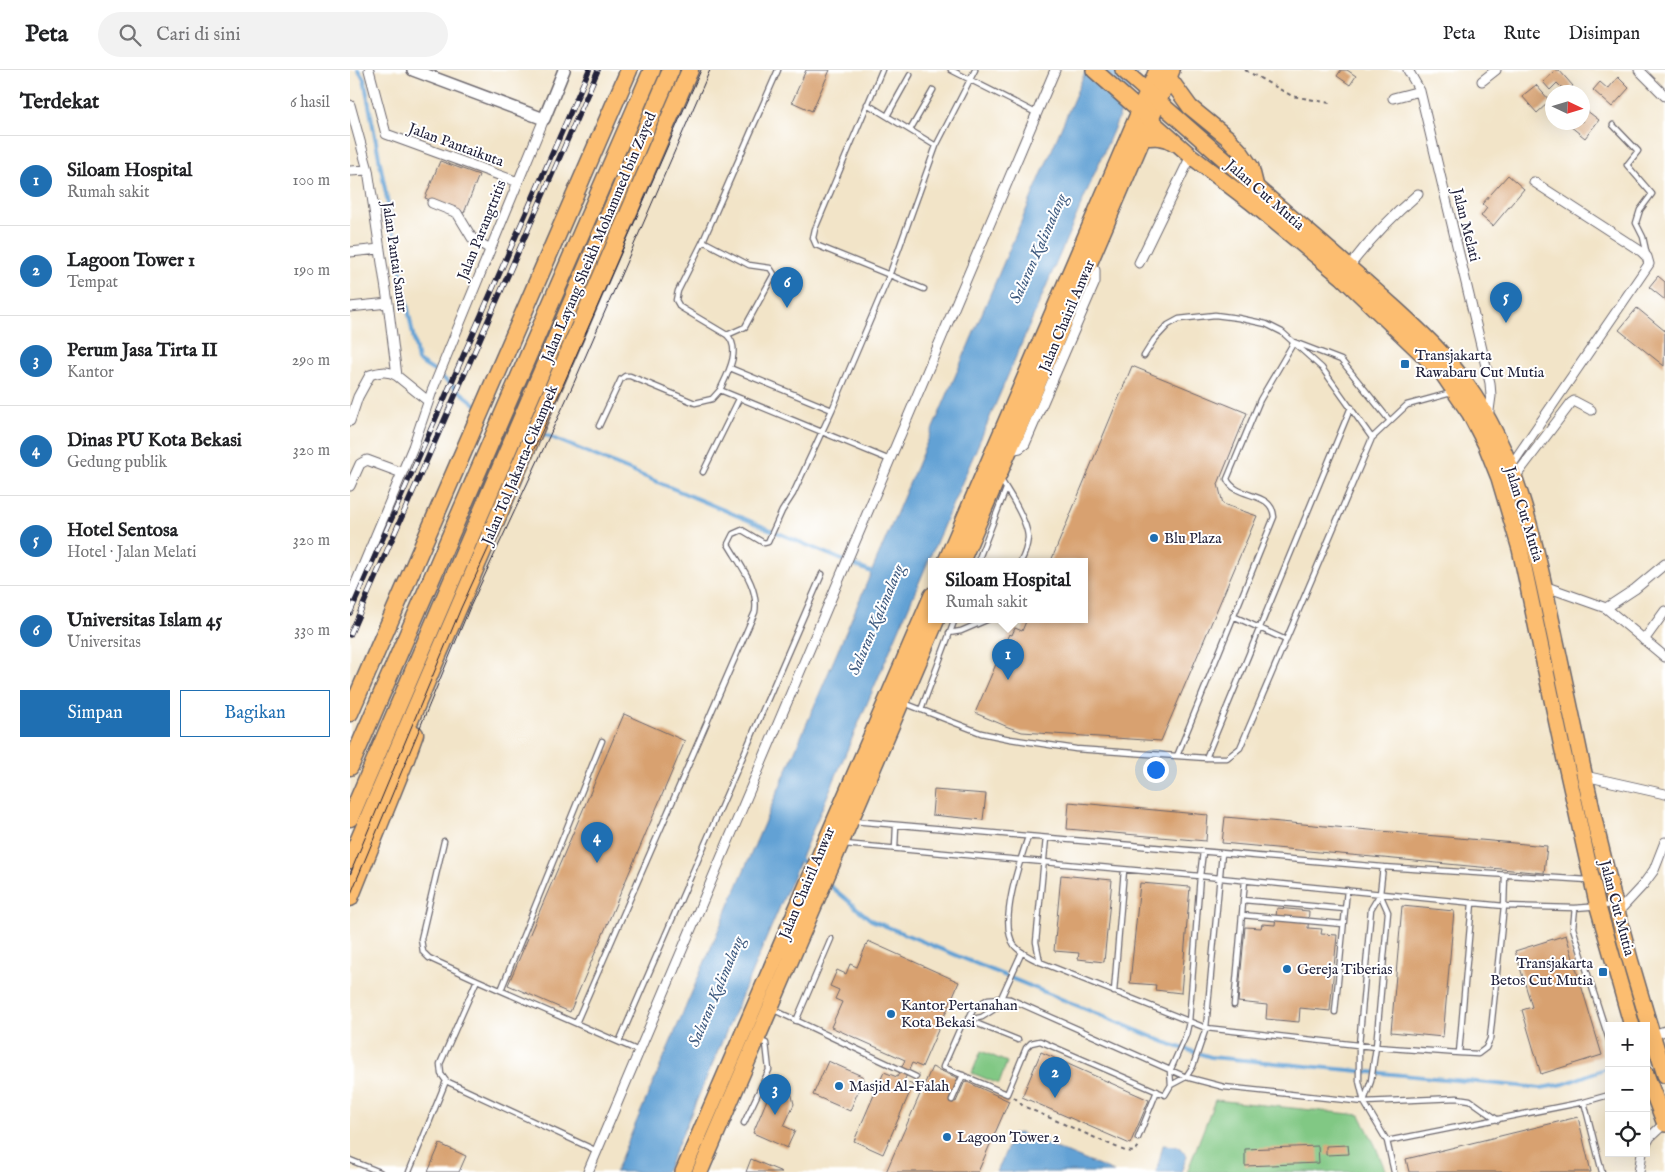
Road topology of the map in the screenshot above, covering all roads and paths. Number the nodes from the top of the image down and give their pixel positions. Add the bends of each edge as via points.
1 (369, 70) edge
2 (413, 70) edge
3 (564, 70) edge
4 (629, 70) edge
5 (652, 70) edge
6 (671, 70) edge
7 (690, 70) edge
8 (778, 70) edge
9 (882, 70) edge
10 (951, 70) edge
11 (975, 70) edge
12 (1055, 70) edge
13 (1094, 70) edge
14 (1124, 70) edge
15 (1245, 70) edge
16 (1408, 70) edge
17 (1496, 70) edge
18 (1639, 70) edge
19 (1166, 73) edge
20 (910, 75) dead end
21 (970, 79) junction
22 (1482, 81) dead end
23 (933, 90) dead end
24 (1420, 91) junction
25 (1665, 96) edge
26 (1153, 98) junction
27 (1393, 98) dead end
28 (1330, 103) dead end
29 (867, 104) junction
30 (350, 105) edge
31 (1036, 113) junction
32 (1146, 115) junction
33 (887, 116) junction
34 (544, 119) junction
35 (1613, 126) dead end
36 (910, 130) junction
37 (1143, 138) junction
38 (936, 146) junction
39 (1191, 156) junction
40 (368, 170) junction
41 (350, 171) edge
42 (518, 182) junction
43 (1534, 182) dead end
44 (1256, 187) junction
45 (1418, 194) dead end
46 (432, 204) dead end
47 (703, 241) junction
48 (380, 249) junction
49 (490, 249) junction
50 (350, 252) edge
51 (1647, 257) junction
52 (1139, 263) dead end
53 (1346, 272) junction
54 (889, 276) junction
55 (924, 289) dead end
56 (388, 303) junction
57 (350, 306) edge
58 (727, 335) junction
59 (1294, 342) junction
60 (1144, 356) dead end
61 (730, 368) junction
62 (397, 376) junction
63 (720, 390) junction
64 (1455, 392) junction
65 (739, 399) junction
66 (428, 401) junction
67 (1351, 407) junction
68 (832, 410) junction
69 (1591, 410) dead end
70 (1488, 418) junction
71 (350, 420) edge
72 (1390, 421) junction
73 (598, 426) dead end
74 (822, 432) junction
75 (1372, 438) junction
76 (1003, 447) junction
77 (890, 460) junction
78 (703, 472) dead end
79 (1513, 472) junction
80 (402, 473) junction
81 (1002, 483) junction
82 (350, 486) edge
83 (948, 558) edge
84 (964, 558) edge
85 (979, 558) edge
86 (1023, 558) edge
87 (1665, 564) edge
88 (822, 574) dead end
89 (1544, 586) junction
90 (351, 593) edge
91 (928, 606) edge
92 (1606, 608) junction
93 (1665, 611) edge
94 (1233, 616) junction
95 (935, 623) edge
96 (954, 623) edge
97 (981, 623) edge
98 (1260, 628) junction
99 (950, 633) junction
100 (1286, 640) junction
101 (1644, 640) junction
102 (1665, 657) edge
103 (421, 695) junction
104 (895, 699) junction
105 (921, 710) junction
106 (350, 713) edge
107 (602, 741) dead end
108 (1177, 756) junction
109 (1206, 758) junction
110 (350, 767) edge
111 (1584, 776) junction
112 (1665, 794) edge
113 (350, 818) edge
114 (851, 820) junction
115 (896, 826) junction
116 (1028, 837) junction
117 (1046, 838) junction
118 (444, 841) dead end
119 (1665, 842) edge
120 (841, 844) junction
121 (895, 848) junction
122 (1204, 852) junction
123 (1222, 853) junction
124 (350, 860) edge
125 (826, 860) junction
126 (1021, 860) junction
127 (1044, 862) junction
128 (1382, 867) junction
129 (1124, 870) junction
130 (1200, 876) junction
131 (1505, 876) junction
132 (1220, 878) junction
133 (1245, 880) junction
134 (1592, 880) junction
135 (1610, 881) junction
136 (1347, 890) junction
137 (1380, 894) junction
138 (350, 898) edge
139 (1243, 900) junction
140 (807, 902) junction
141 (1472, 903) junction
142 (1504, 906) junction
143 (1575, 908) junction
144 (1598, 908) junction
145 (1617, 908) junction
146 (1345, 909) junction
147 (1242, 915) junction
148 (1343, 924) junction
149 (831, 939) dead end
150 (1022, 952) junction
151 (1040, 962) junction
152 (477, 980) junction
153 (502, 990) junction
154 (1114, 992) junction
155 (1001, 998) junction
156 (1010, 999) junction
157 (756, 1003) junction
158 (1234, 1005) dead end
159 (770, 1009) junction
160 (1335, 1012) dead end
161 (968, 1020) junction
162 (796, 1022) junction
163 (1189, 1022) junction
164 (1631, 1022) edge
165 (576, 1023) junction
166 (1206, 1028) junction
167 (1605, 1028) edge
168 (1659, 1033) edge
169 (757, 1040) junction
170 (1018, 1040) dead end
171 (619, 1042) junction
172 (1359, 1045) junction
173 (1376, 1047) junction
174 (640, 1051) junction
175 (1459, 1053) junction
176 (1663, 1066) edge
177 (1170, 1070) junction
178 (963, 1076) junction
179 (916, 1077) dead end
180 (1186, 1077) junction
181 (446, 1081) junction
182 (1171, 1085) junction
183 (1650, 1085) edge
184 (1157, 1091) junction
185 (1605, 1097) edge
186 (1017, 1099) dead end
187 (952, 1100) dead end
188 (1364, 1102) junction
189 (1584, 1102) junction
190 (1498, 1120) junction
191 (744, 1123) dead end
192 (1665, 1123) edge
193 (1650, 1137) edge
194 (1140, 1140) joint
195 (1387, 1141) junction
196 (597, 1151) junction
197 (1641, 1157) edge
198 (350, 1160) edge
199 (380, 1172) edge
200 (409, 1172) edge
201 (588, 1172) edge
202 (683, 1172) edge
203 (700, 1172) edge
204 (1394, 1172) edge
205 (1602, 1172) edge
206 (1639, 1172) edge

1 - 42 street, Jalan Pantaikuta via 386,134
2 - 34 street
3 - 34 street, Jalan Parangtritis
4 - 106 highway
5 - 110 highway, Jalan Layang Sheikh Mohammed bin Zayed
6 - 113 highway, Jalan Layang Sheikh Mohammed bin Zayed
7 - 103 highway, Jalan Tol Jakarta–Cikampek
8 - 47 lane
9 - 29 lane
10 - 21 lane
11 - 21 lane
12 - 31 street
13 - 32 main road, Jalan Cut Mutia
14 - 26 main road, Jalan Cut Mutia
15 - 28 path via 1292,96
16 - 24 street, Jalan Melati
17 - 22 street
18 - 25 street
19 - 26 main road, Jalan Chairil Anwar
19 - 44 main road via 1190,107 1240,151 1251,167
20 - 33 lane
21 - 31 lane
21 - 38 lane
23 - 36 lane
24 - 27 street
24 - 70 street, Jalan Melati via 1490,383
26 - 32 main road, Jalan Chairil Anwar
26 - 44 main road, Jalan Cut Mutia
29 - 33 lane
29 - 54 lane via 813,238 816,245
30 - 40 street, Jalan Pantai Sanur
31 - 77 street
32 - 37 main road, Jalan Chairil Anwar
32 - 39 main road, Jalan Cut Mutia
32 - 76 main road, Jalan Chairil Anwar
33 - 36 lane
34 - 42 street, Jalan Parangtritis
35 - 51 lane via 1638,151 1628,165 1652,194 1640,210 1636,223 1644,237
36 - 38 lane
37 - 39 main road via 1170,140
37 - 76 main road, Jalan Chairil Anwar via 1089,266
38 - 54 lane
39 - 52 street
39 - 53 main road, Jalan Cut Mutia
40 - 41 street
40 - 48 street, Jalan Pantai Sanur
42 - 49 street, Jalan Parangtritis
43 - 51 street
44 - 53 main road, Jalan Cut Mutia
45 - 53 street via 1392,216
46 - 49 street via 456,212 472,238
47 - 58 lane via 676,300 680,307
47 - 58 lane via 749,265 770,268 774,274 746,326
48 - 50 street
48 - 56 street, Jalan Pantai Sanur
49 - 66 street, Jalan Parangtritis
51 - 79 street via 1648,268
53 - 64 main road, Jalan Cut Mutia via 1442,373
53 - 70 main road, Jalan Cut Mutia via 1425,336 1465,382
54 - 55 lane
54 - 68 lane
56 - 57 street
56 - 62 street, Jalan Pantai Sanur
58 - 61 lane via 733,346
59 - 60 lane via 1266,324 1238,318 1179,319 1168,325
59 - 67 lane via 1322,368
59 - 72 lane via 1340,360
59 - 94 lane via 1260,400 1227,480 1237,489 1267,501 1274,513
61 - 63 lane
61 - 68 lane
62 - 66 street
62 - 71 street via 387,372 370,375
63 - 65 lane
63 - 73 lane via 712,399 695,403 625,376
64 - 72 lane via 1407,405
64 - 134 main road, Jalan Cut Mutia via 1486,443 1520,549
65 - 74 lane
65 - 78 lane
66 - 80 street, Jalan Parangtritis
67 - 75 lane
67 - 98 lane
68 - 74 lane
69 - 79 street via 1578,401 1571,403
70 - 79 main road, Jalan Cut Mutia
72 - 75 lane
74 - 77 lane
74 - 165 lane via 768,542 742,530 733,534 728,544 754,590 755,612
75 - 100 lane
76 - 81 main road, Jalan Chairil Anwar
76 - 83 main road, Jalan Chairil Anwar
77 - 174 street
79 - 89 main road, Jalan Cut Mutia
80 - 82 street via 367,460 360,464
80 - 90 street, Jalan Parangtritis
81 - 84 main road, Jalan Chairil Anwar
81 - 85 lane
81 - 86 lane via 1028,536
87 - 92 street
88 - 171 lane
89 - 92 street
89 - 111 main road, Jalan Cut Mutia
91 - 104 main road, Jalan Chairil Anwar
92 - 101 street
93 - 101 street
94 - 98 lane
94 - 108 lane
95 - 104 main road, Jalan Chairil Anwar
96 - 99 lane
97 - 99 lane
98 - 100 lane
98 - 109 lane
99 - 105 lane
100 - 109 lane via 1240,748 1227,758
101 - 102 street
103 - 124 highway, Jalan Tol Jakarta–Cikampek
103 - 138 highway via 415,733 406,759
104 - 105 lane
104 - 114 main road, Jalan Chairil Anwar
104 - 125 main road, Jalan Chairil Anwar
105 - 108 lane via 981,733 1010,739 1076,749
107 - 153 lane
108 - 109 lane
111 - 112 street
111 - 135 main road, Jalan Cut Mutia
114 - 115 lane
114 - 120 main road, Jalan Chairil Anwar
115 - 116 lane
115 - 121 lane
116 - 117 lane
116 - 126 lane
117 - 122 lane
117 - 127 lane
118 - 152 lane via 422,929 421,946 424,955
119 - 145 street via 1654,870 1643,885
120 - 121 lane
120 - 125 main road, Jalan Chairil Anwar
121 - 126 lane
122 - 123 lane
122 - 130 lane
123 - 128 lane
123 - 132 lane
125 - 140 main road, Jalan Chairil Anwar
126 - 127 lane
126 - 150 lane via 1013,888 1009,927 1012,942
127 - 129 lane
127 - 151 lane via 1036,942
128 - 131 lane
128 - 137 lane
129 - 130 lane
129 - 154 lane
130 - 132 lane
130 - 163 lane
131 - 134 lane
131 - 142 lane
132 - 133 lane
132 - 166 lane
133 - 136 lane
133 - 139 lane
134 - 135 lane
134 - 144 main road, Jalan Cut Mutia
135 - 145 main road, Jalan Cut Mutia
136 - 137 lane
136 - 146 lane
137 - 141 lane
137 - 172 lane via 1371,909
137 - 173 lane via 1388,912
139 - 146 lane
139 - 147 lane
140 - 157 main road, Jalan Chairil Anwar
140 - 159 main road, Jalan Chairil Anwar
141 - 142 lane
141 - 175 lane
142 - 143 lane
142 - 175 lane via 1490,1039 1478,1054
143 - 144 lane
143 - 167 lane via 1573,928
144 - 145 lane
144 - 164 main road, Jalan Cut Mutia
145 - 168 main road, Jalan Cut Mutia
146 - 148 lane
147 - 148 lane
147 - 158 lane
148 - 160 lane
149 - 162 lane
150 - 151 lane
150 - 155 lane
151 - 154 lane
152 - 153 lane
152 - 181 lane via 440,1064
153 - 165 lane
154 - 163 lane
155 - 156 lane
155 - 161 lane via 988,999 974,1008
156 - 161 lane via 982,1017
156 - 177 lane
157 - 159 main road
157 - 202 main road, Jalan Chairil Anwar
159 - 162 lane
159 - 169 main road, Jalan Chairil Anwar
161 - 170 lane
161 - 178 lane via 961,1026 943,1067
162 - 179 lane
163 - 166 lane
163 - 177 lane
165 - 171 lane
166 - 172 lane
166 - 180 lane
168 - 176 main road, Jalan Cut Mutia
169 - 191 lane via 766,1043 769,1070
169 - 203 main road, Jalan Chairil Anwar
171 - 174 lane
172 - 173 lane
172 - 188 lane via 1359,1080
173 - 175 lane
173 - 188 lane
174 - 196 street
177 - 180 lane
177 - 182 lane
178 - 184 lane via 1008,1094 1026,1048 1040,1041
178 - 187 lane
180 - 182 lane
180 - 188 lane via 1224,1087
181 - 196 lane
181 - 200 lane
182 - 184 lane via 1165,1095
183 - 192 main road
184 - 194 lane
185 - 189 lane
186 - 194 path via 1023,1106 1125,1151 1136,1151
188 - 190 lane via 1457,1098 1470,1100
188 - 195 lane
189 - 190 lane
189 - 205 lane
190 - 195 lane
192 - 193 street
195 - 204 lane
196 - 201 street
197 - 206 street
198 - 199 lane

